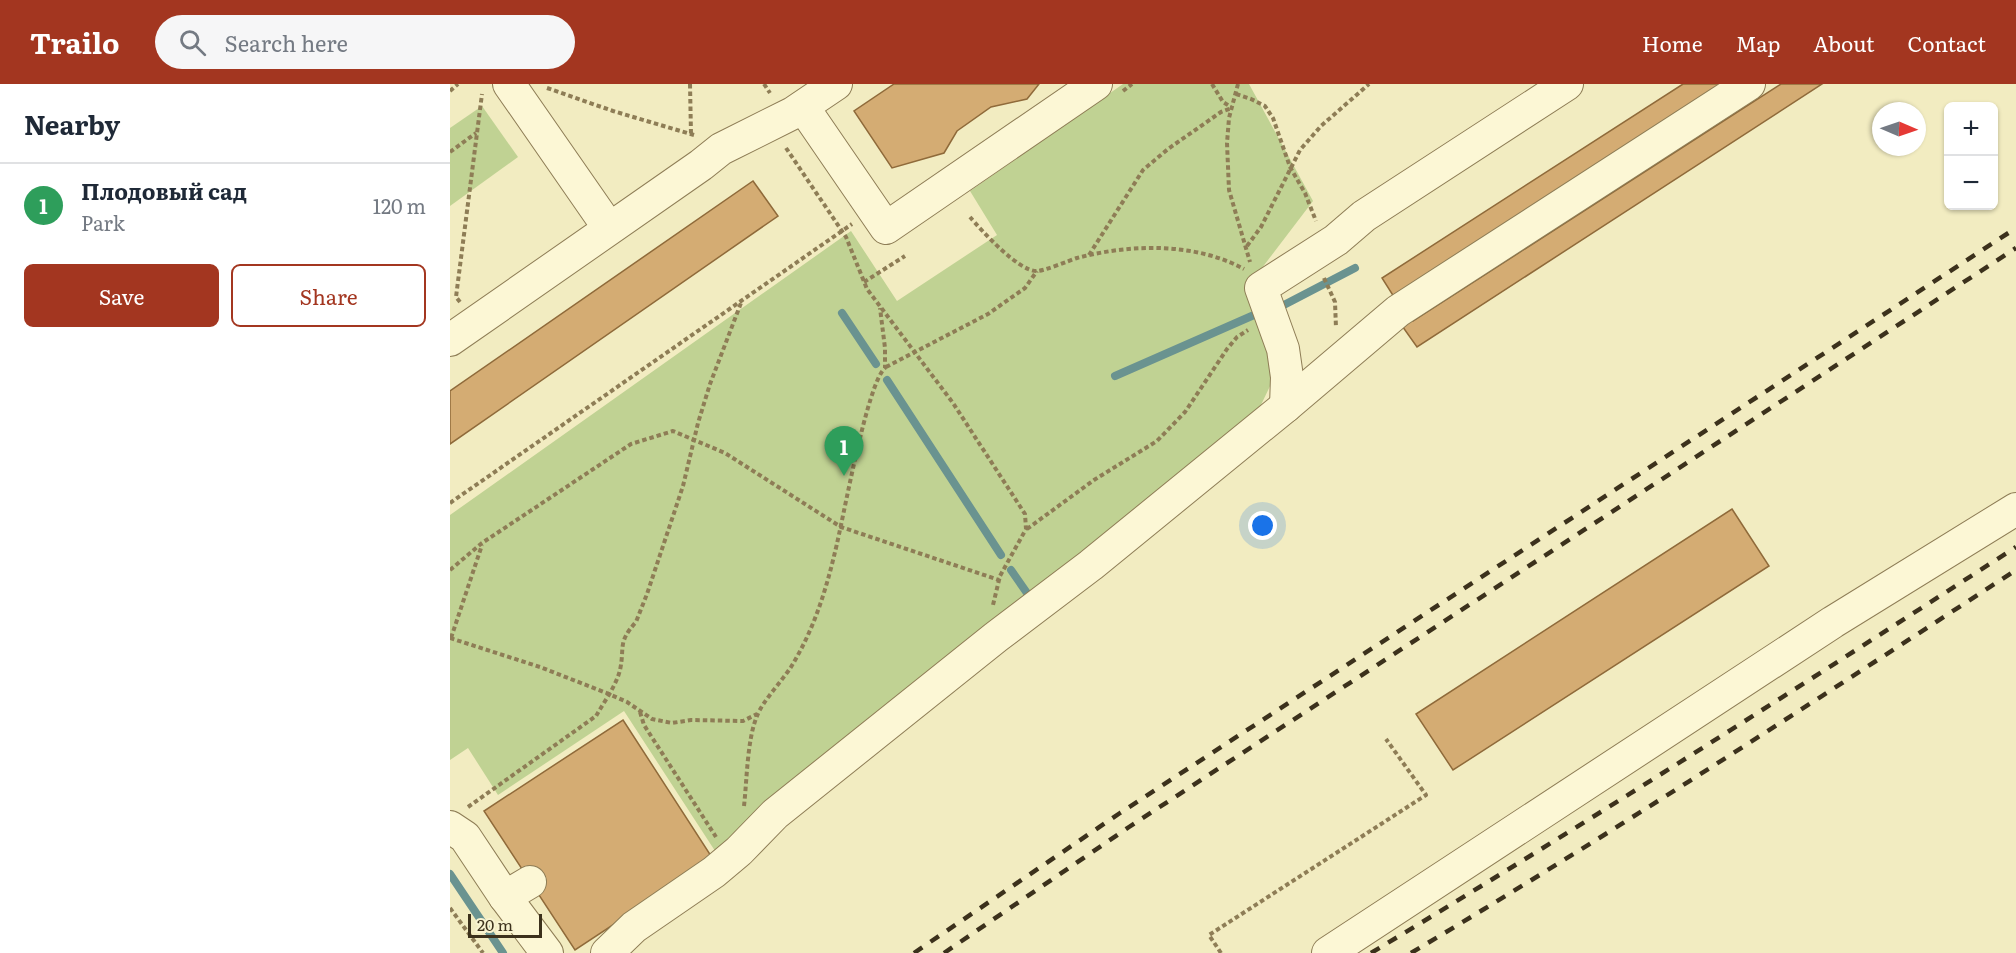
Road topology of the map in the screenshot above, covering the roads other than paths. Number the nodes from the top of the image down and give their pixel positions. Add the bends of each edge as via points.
1 (509, 84) edge
2 (836, 84) edge
3 (1096, 84) edge
4 (1567, 84) edge
5 (1749, 84) edge
6 (803, 107) junction
7 (609, 228) junction
8 (462, 331) edge
9 (1286, 406) junction
10 (2016, 509) edge
11 (459, 817) edge
12 (547, 953) edge
13 (607, 953) edge
14 (1328, 953) edge

1 - 7 lane
2 - 6 lane
3 - 6 lane via 886,228
4 - 9 lane via 1364,216 1262,293 1283,350
5 - 9 lane via 1398,311
6 - 7 lane via 721,149
7 - 8 lane
9 - 13 lane via 775,814 714,872 634,927
10 - 14 lane via 1833,622
11 - 12 lane via 465,837 518,890

